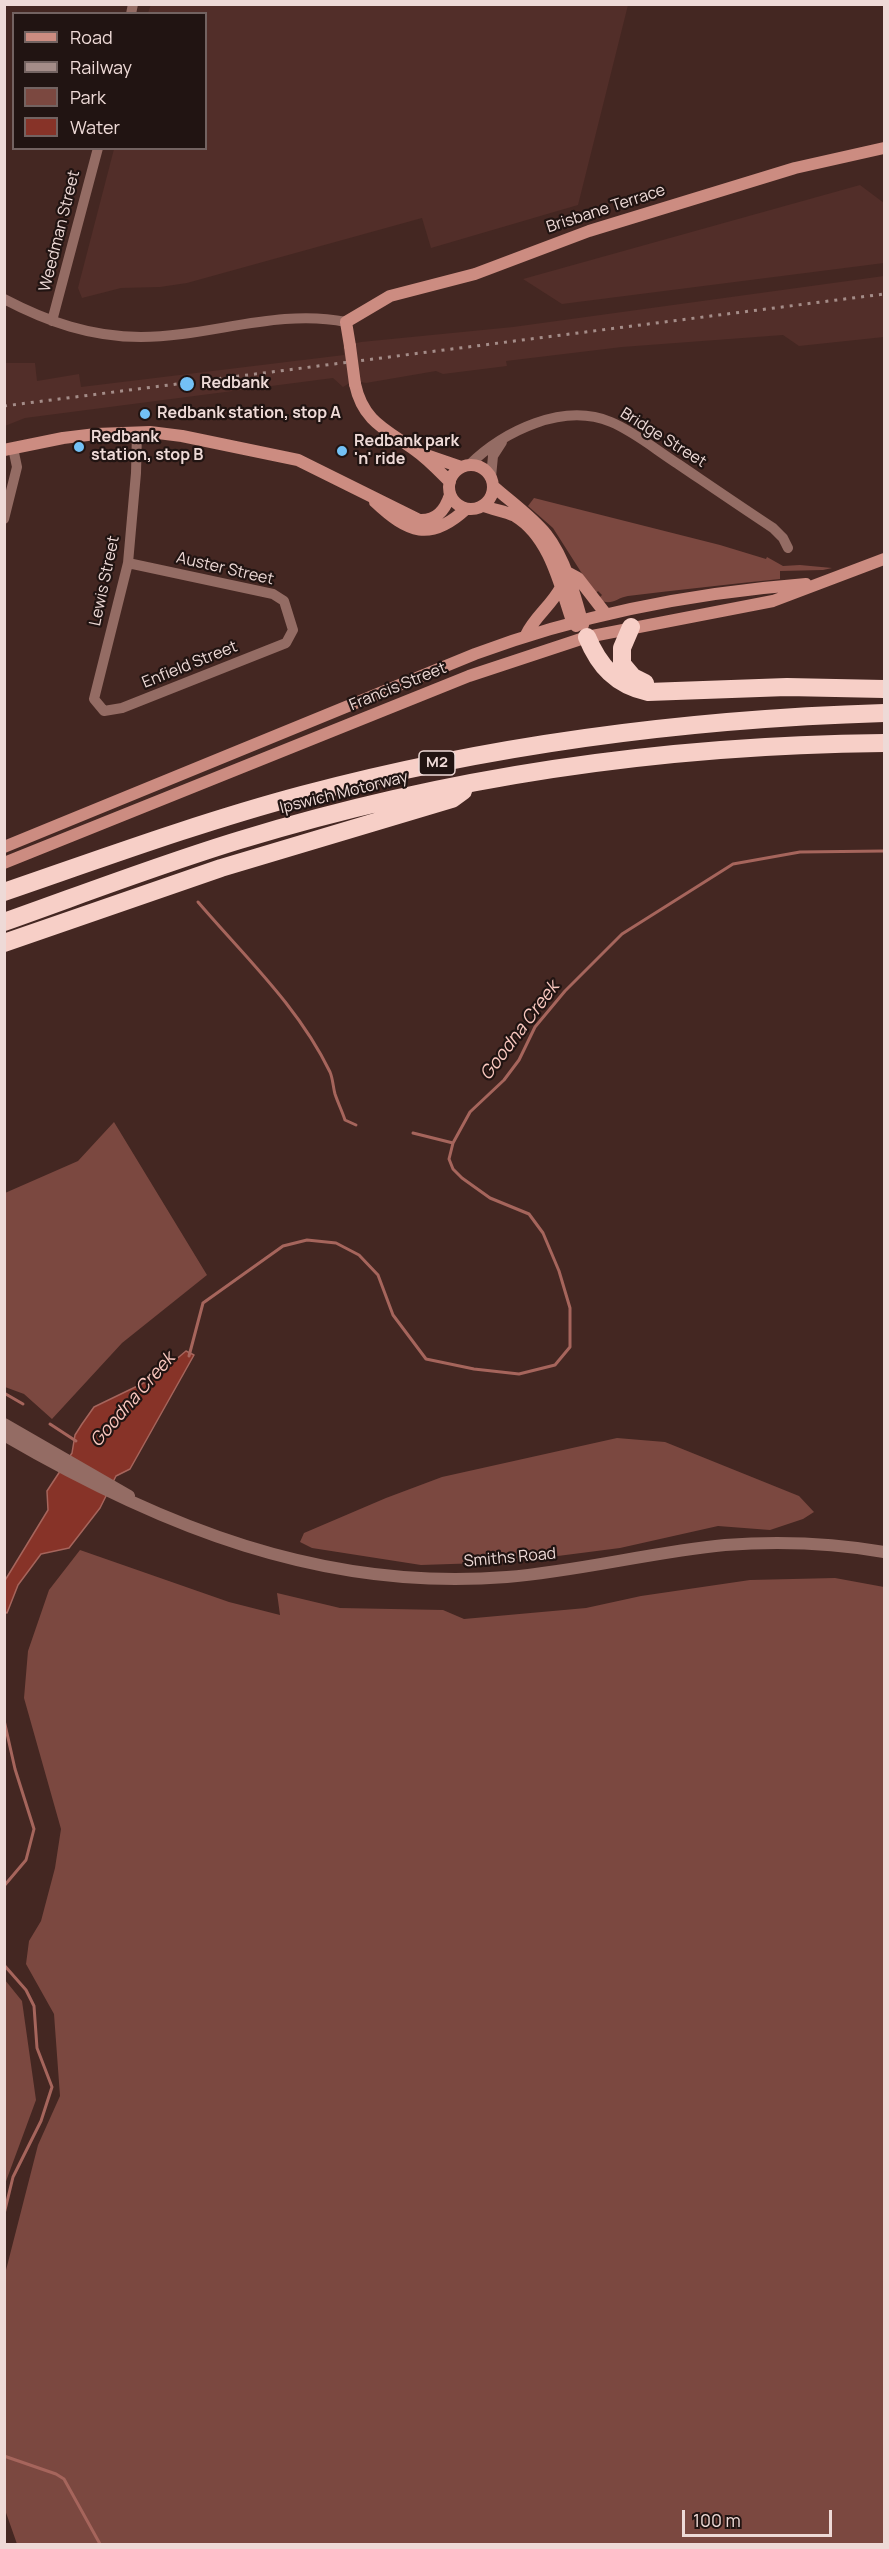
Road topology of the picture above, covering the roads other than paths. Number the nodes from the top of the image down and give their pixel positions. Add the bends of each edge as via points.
1 (885, 148) edge
2 (97, 150) edge
3 (4, 299) edge
4 (52, 321) junction
5 (346, 322) junction
6 (137, 432) junction
7 (502, 441) junction
8 (9, 449) edge
9 (418, 452) junction
10 (465, 466) junction
11 (450, 482) junction
12 (492, 482) junction
13 (450, 495) junction
14 (368, 496) junction
15 (484, 506) junction
16 (466, 509) junction
17 (4, 519) edge
18 (788, 548) dead end
19 (885, 559) edge
20 (128, 563) junction
21 (566, 571) junction
22 (818, 583) junction
23 (561, 587) junction
24 (605, 613) junction
25 (577, 620) junction
26 (631, 627) junction
27 (293, 630) joint
28 (526, 635) junction
29 (586, 637) junction
30 (697, 689) junction
31 (885, 689) edge
32 (94, 699) joint
33 (885, 713) edge
34 (885, 743) edge
35 (474, 782) junction
36 (4, 847) edge
37 (4, 863) edge
38 (4, 892) edge
39 (4, 922) edge
40 (4, 943) edge
41 (4, 1424) edge
42 (4, 1435) edge
43 (58, 1460) junction
44 (885, 1552) edge

1 - 5 main road, Brisbane Terrace via 795,168 600,227 475,274 390,296
2 - 4 street, Weedman Street
3 - 4 street
4 - 5 street via 85,331 142,337 280,320
5 - 9 main road, bridge via 359,400 369,417
6 - 8 main road via 70,437
6 - 14 main road via 182,436 285,457
6 - 20 street, Lewis Street
7 - 10 street, Bridge Street
7 - 12 street via 493,456
7 - 18 street, Bridge Street via 535,423 564,417 593,417 612,422 773,528
8 - 17 street via 17,467
9 - 10 main road
9 - 11 main road
10 - 11 main road
10 - 12 main road via 482,468
11 - 13 main road
12 - 15 main road via 492,494
12 - 21 main road via 544,532
13 - 14 main road via 444,510 425,521
13 - 16 main road
14 - 16 main road via 405,526 422,531 442,527
15 - 16 main road
15 - 23 main road via 509,513 531,530 546,551
19 - 22 main road, Francis Street
20 - 27 street, Auster Street via 273,594 284,601
20 - 32 street, Lewis Street
21 - 24 main road via 578,578
21 - 25 main road
22 - 24 main road, Francis Street via 679,599
22 - 26 main road, Francis Street via 752,607
23 - 25 main road
23 - 28 main road
24 - 25 main road, Francis Street
25 - 28 main road, Francis Street
25 - 29 main road
26 - 29 main road, Francis Street
26 - 30 highway via 621,654 627,673 649,684
27 - 32 street, Enfield Street via 286,643 122,708 104,711
28 - 36 main road, Francis Street
29 - 30 highway via 601,664 626,685 656,692
29 - 37 main road, Francis Street via 469,676
30 - 31 highway
33 - 38 highway, Ipswich Motorway / M2 via 758,718 634,730 551,741 410,768 217,820
34 - 35 highway, Ipswich Motorway / M2 via 687,752
35 - 39 highway, Ipswich Motorway / M2 via 241,840
35 - 40 highway via 452,799 221,867
41 - 43 street, Smiths Road
42 - 43 street, Smiths Road
43 - 44 street, Smiths Road via 148,1508 240,1546 339,1570 398,1577 508,1577 724,1545 806,1544

